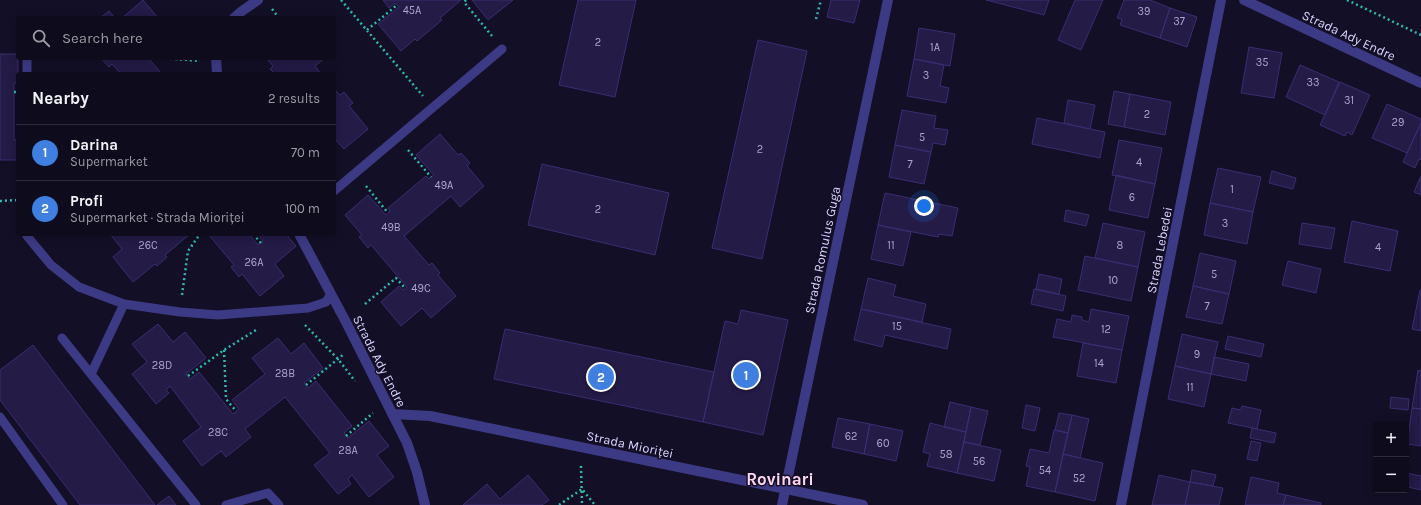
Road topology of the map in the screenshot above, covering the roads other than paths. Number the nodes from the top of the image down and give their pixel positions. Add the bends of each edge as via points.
1 (258, 0) edge
2 (888, 0) edge
3 (1221, 0) edge
4 (1244, 0) edge
5 (236, 16) edge
6 (502, 49) road end
7 (28, 60) edge
8 (216, 60) edge
9 (27, 72) edge
10 (217, 72) edge
11 (1421, 83) edge
12 (336, 189) edge
13 (29, 236) edge
14 (300, 236) edge
15 (331, 294) junction
16 (124, 304) junction
17 (62, 338) dead end
18 (90, 374) junction
19 (392, 414) junction
20 (0, 416) edge
21 (786, 489) junction
22 (63, 505) edge
23 (196, 505) edge
24 (226, 505) edge
25 (279, 505) edge
26 (425, 505) edge
27 (782, 505) edge
28 (863, 505) edge
29 (1121, 505) edge

1 - 5 street
2 - 21 street, Strada Romulus Guga
3 - 29 street, Strada Lebedei
4 - 11 street, Strada Ady Endre
6 - 12 lane
7 - 9 lane
8 - 10 street
13 - 16 lane via 51,265 79,287
14 - 15 street, Strada Ady Endre
15 - 16 lane via 326,302 308,308 218,315
15 - 19 street, Strada Ady Endre
16 - 18 lane
17 - 18 lane
18 - 23 lane
19 - 21 street, Strada Mioriței via 430,416
19 - 26 street, Strada Ady Endre via 407,443
20 - 22 lane
21 - 27 street, Strada Romulus Guga
21 - 28 street, Strada Mioriței
24 - 25 lane via 268,493

